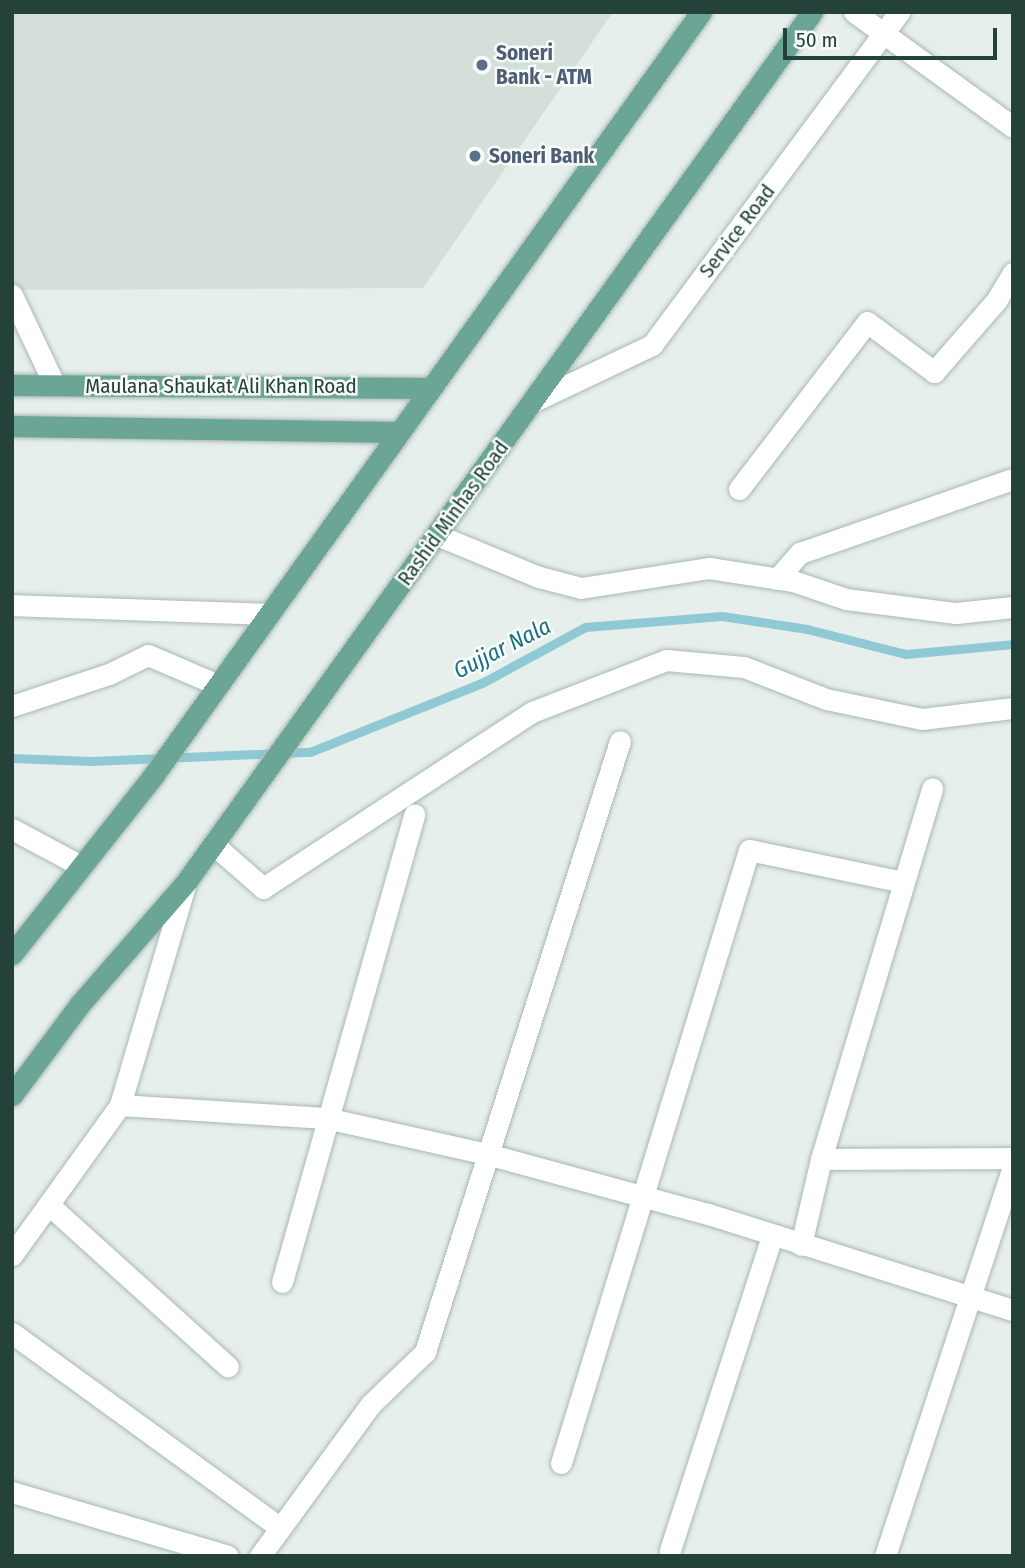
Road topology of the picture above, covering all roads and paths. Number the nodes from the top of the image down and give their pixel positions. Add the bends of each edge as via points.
1 (701, 12) edge
2 (812, 12) edge
3 (854, 12) edge
4 (899, 12) edge
5 (883, 33) junction
6 (1013, 127) edge
7 (1013, 273) edge
8 (12, 295) edge
9 (1004, 298) edge
10 (54, 384) junction
11 (12, 385) edge
12 (431, 388) junction
13 (534, 401) junction
14 (13, 429) edge
15 (398, 432) junction
16 (1013, 479) edge
17 (739, 489) dead end
18 (437, 535) junction
19 (777, 579) junction
20 (12, 606) edge
21 (1013, 607) edge
22 (268, 614) junction
23 (218, 685) junction
24 (12, 706) edge
25 (1013, 708) edge
26 (620, 741) dead end
27 (932, 789) dead end
28 (414, 814) dead end
29 (12, 829) edge
30 (213, 844) junction
31 (81, 866) junction
32 (186, 881) junction
33 (904, 882) junction
34 (12, 954) edge
35 (12, 1095) edge
36 (120, 1105) junction
37 (326, 1118) junction
38 (487, 1154) junction
39 (1013, 1158) edge
40 (821, 1160) junction
41 (1013, 1166) edge
42 (640, 1195) junction
43 (49, 1205) junction
44 (772, 1236) junction
45 (801, 1245) junction
46 (12, 1255) edge
47 (282, 1282) dead end
48 (972, 1298) junction
49 (1013, 1310) edge
50 (12, 1333) edge
51 (228, 1367) dead end
52 (561, 1463) dead end
53 (12, 1492) edge
54 (279, 1527) junction
55 (670, 1550) dead end
56 (228, 1556) edge
57 (260, 1556) edge
58 (885, 1556) edge

1 - 12 main road
2 - 13 main road, Rashid Minhas Road
3 - 5 street
4 - 5 street, Service Road
5 - 6 street
5 - 13 street, Service Road via 652,345
7 - 9 street
8 - 10 street
9 - 17 street via 934,372 866,323
10 - 11 main road, Maulana Shaukat Ali Khan Road
10 - 12 main road, Maulana Shaukat Ali Khan Road
12 - 15 main road
13 - 18 main road, Rashid Minhas Road
14 - 15 main road, Maulana Shaukat Ali Khan Road
15 - 22 main road
16 - 19 street via 800,553
18 - 19 street via 538,577 581,588 709,568
18 - 30 main road, Rashid Minhas Road
19 - 21 street via 846,599 956,613
20 - 22 street
22 - 23 main road
23 - 24 street via 148,655 109,674
23 - 31 main road
25 - 30 street via 922,719 826,699 744,667 666,660 533,712 263,888
26 - 38 street
27 - 33 street
28 - 37 street
29 - 31 street
30 - 32 main road, Rashid Minhas Road
31 - 34 main road
32 - 35 main road, Rashid Minhas Road via 80,1004
32 - 36 street
33 - 40 street
33 - 42 street via 749,850
36 - 37 street
36 - 43 street
37 - 38 street
37 - 47 street
38 - 42 street
38 - 54 street via 425,1352 372,1404
39 - 40 street
40 - 45 street
41 - 48 street
42 - 44 street
42 - 52 street
43 - 46 street
43 - 51 street
44 - 45 street
44 - 55 street
45 - 48 street
48 - 49 street
48 - 58 street
50 - 54 street
53 - 56 street
54 - 57 street

